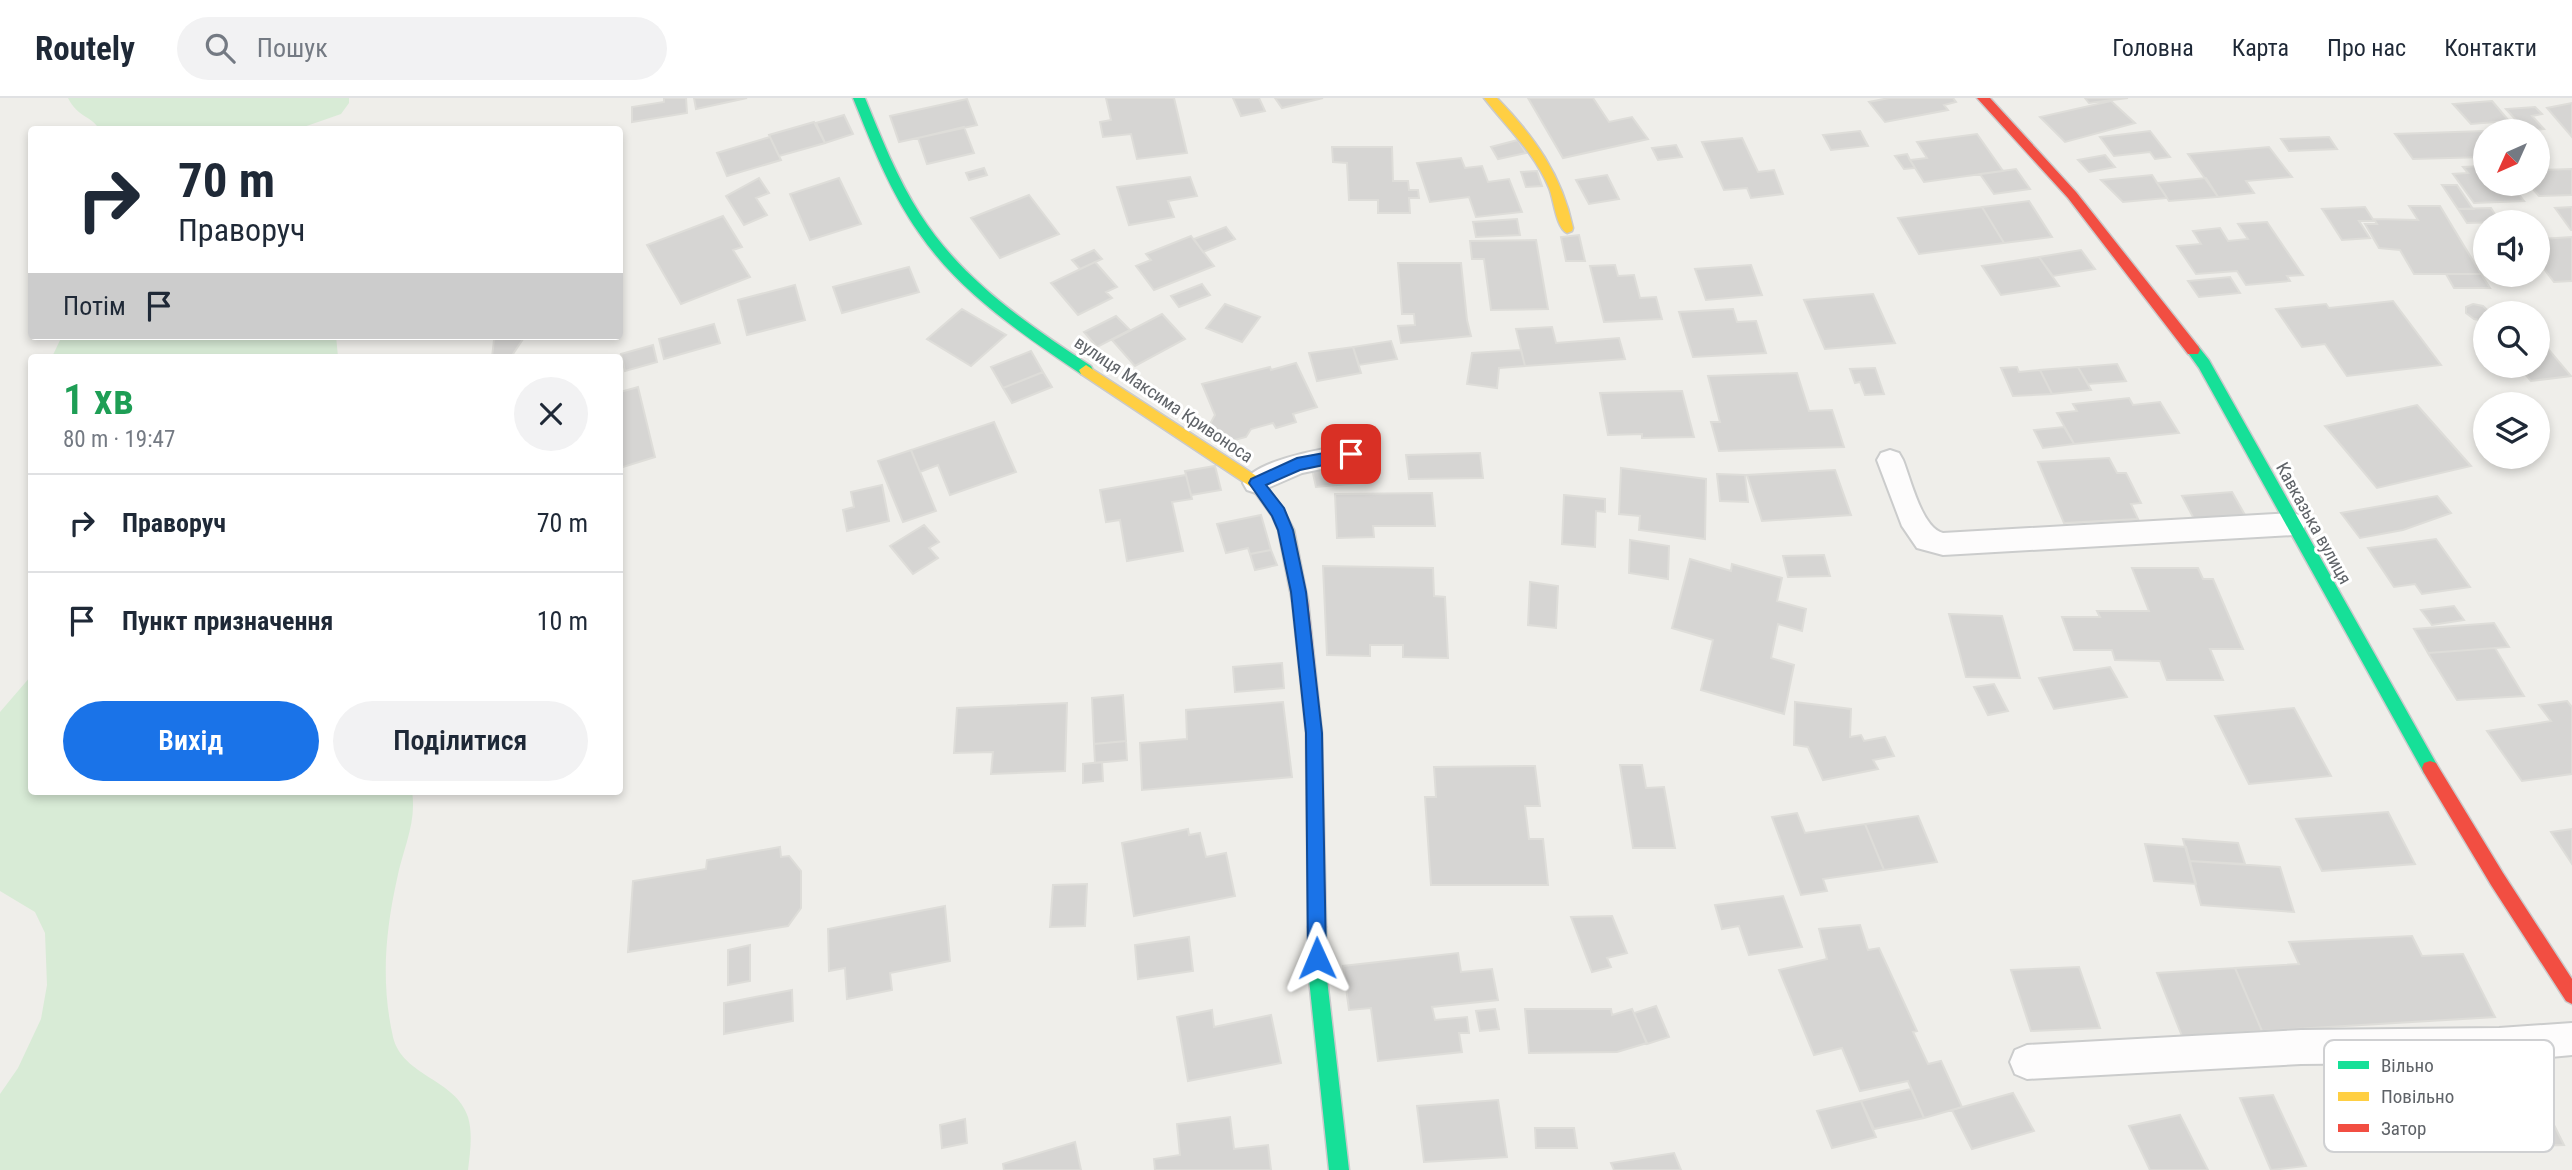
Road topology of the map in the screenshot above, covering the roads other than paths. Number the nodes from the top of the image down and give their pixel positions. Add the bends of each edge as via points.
1 (859, 98) edge
2 (1490, 98) edge
3 (1983, 98) edge
4 (1567, 228) dead end
5 (1351, 454) dead end
6 (1890, 460) dead end
7 (1256, 483) junction
8 (2293, 524) junction
9 (2572, 995) edge
10 (2572, 1039) edge
11 (2554, 1040) edge
12 (2324, 1047) edge
13 (2027, 1062) dead end
14 (1339, 1170) edge

1 - 7 street, вулиця Максима Кривоноса via 902,198 956,270 1067,357
2 - 4 street via 1527,135 1551,171 1564,201
3 - 8 street, Кавказька вулиця via 2072,195 2183,335 2215,382
5 - 7 lane via 1297,464
6 - 8 lane via 1915,526 1926,540 1944,544
7 - 14 street, вулиця Максима Кривоноса via 1286,530 1299,592 1314,733 1318,979
8 - 9 street, Кавказька вулиця via 2412,737
10 - 11 lane
12 - 13 lane

